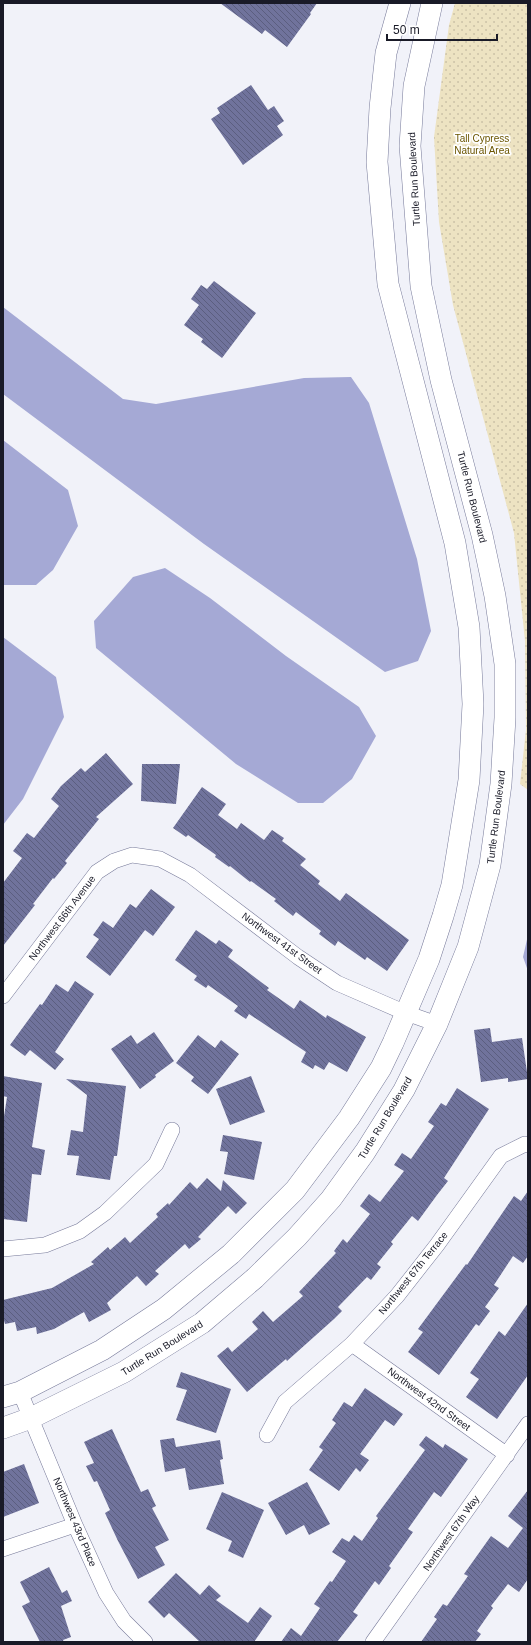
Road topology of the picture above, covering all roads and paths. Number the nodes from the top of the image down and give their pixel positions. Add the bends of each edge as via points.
1 (400, 3) edge
2 (432, 3) edge
3 (132, 856) joint
4 (3, 996) edge
5 (406, 1013) junction
6 (437, 1024) junction
7 (172, 1130) dead end
8 (526, 1144) edge
9 (3, 1249) edge
10 (352, 1344) junction
11 (12, 1395) edge
12 (31, 1418) junction
13 (528, 1424) edge
14 (3, 1428) edge
15 (267, 1435) dead end
16 (507, 1455) junction
17 (75, 1524) junction
18 (3, 1549) edge
19 (145, 1642) edge
20 (373, 1642) edge

1 - 5 street via 386,53 376,162 387,276 455,543 469,627 473,704 469,780 452,885 430,959
2 - 6 street, Turtle Run Boulevard via 414,86 410,146 421,286 441,380 482,535 495,596 504,664 505,718 501,784 490,865 468,947
3 - 4 street, Northwest 66th Avenue via 114,861 97,872
3 - 5 street, Northwest 41st Street via 160,859 190,875 298,957 337,983
5 - 6 street, Northwest 41st Street
5 - 11 street via 381,1068 349,1118 295,1190 231,1254 164,1309 127,1334 102,1350
6 - 12 street, Turtle Run Boulevard via 404,1090 365,1152 330,1199 297,1237 255,1278 202,1323 124,1372
7 - 9 street via 156,1164 105,1213 80,1231 45,1245
8 - 10 street, Northwest 67th Terrace via 501,1156 397,1296
10 - 15 street, Northwest 67th Terrace via 285,1402
10 - 16 street, Northwest 42nd Street
11 - 12 street, Northwest 43rd Place
12 - 14 street, Turtle Run Boulevard
12 - 17 street, Northwest 43rd Place
13 - 16 street, Northwest 67th Way
16 - 20 street, Northwest 67th Way
17 - 18 street
17 - 19 street, Northwest 43rd Place via 106,1593 124,1621

